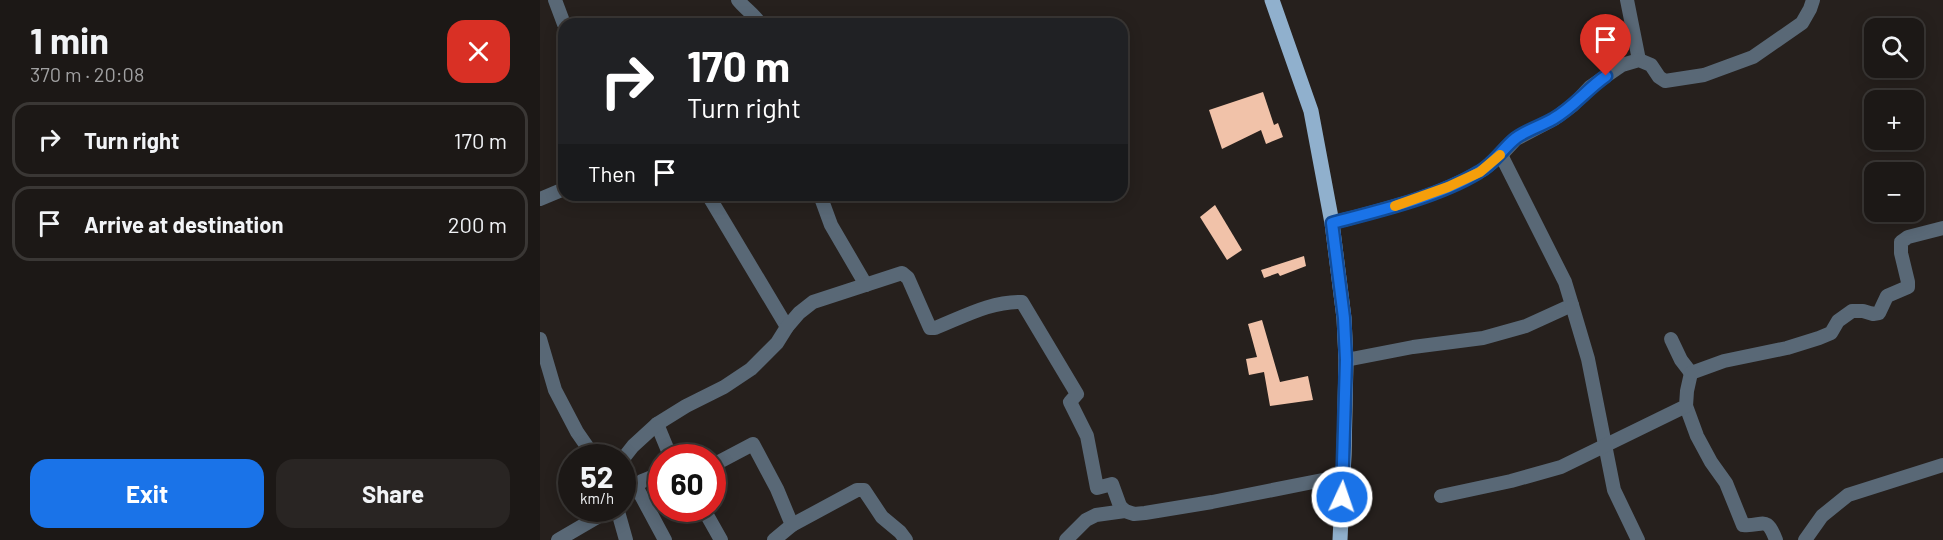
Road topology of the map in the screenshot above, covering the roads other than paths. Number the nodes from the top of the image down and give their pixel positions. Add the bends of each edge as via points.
1 (555, 0) edge
2 (738, 0) edge
3 (1272, 0) edge
4 (1627, 0) edge
5 (1812, 0) edge
6 (562, 18) edge
7 (757, 18) edge
8 (1639, 60) junction
9 (1501, 155) junction
10 (558, 192) edge
11 (540, 200) edge
12 (712, 201) edge
13 (822, 201) edge
14 (1332, 223) junction
15 (1943, 228) edge
16 (866, 285) junction
17 (1572, 306) junction
18 (786, 327) junction
19 (540, 339) edge
20 (1671, 339) dead end
21 (1346, 360) junction
22 (1691, 373) junction
23 (1686, 406) junction
24 (657, 424) junction
25 (585, 444) edge
26 (635, 444) edge
27 (665, 444) edge
28 (1605, 445) junction
29 (726, 458) edge
30 (1943, 465) edge
31 (1343, 476) junction
32 (648, 479) edge
33 (637, 488) joint
34 (1441, 496) dead end
35 (1125, 511) junction
36 (590, 522) edge
37 (620, 522) edge
38 (711, 522) edge
39 (792, 525) junction
40 (558, 540) edge
41 (626, 540) edge
42 (665, 540) edge
43 (721, 540) edge
44 (774, 540) edge
45 (906, 540) edge
46 (1066, 540) edge
47 (1340, 540) edge
48 (1638, 540) edge
49 (1776, 540) edge
50 (1804, 540) edge

1 - 6 street
2 - 7 street
3 - 14 main road via 1311,111
4 - 8 street
5 - 8 street via 1802,23 1779,40 1753,57 1704,75 1665,81 1651,65
8 - 9 street via 1614,70 1554,119 1515,139
9 - 14 street via 1480,172 1448,187
9 - 17 street via 1565,282
10 - 11 street
12 - 18 street
13 - 16 street via 831,225
14 - 21 main road
15 - 22 street via 1901,242 1908,287 1887,296 1879,312 1852,311 1838,321 1831,333 1819,338
16 - 18 street via 813,302
16 - 35 street via 902,273 908,278 930,328 994,305 1022,302 1077,394 1070,402 1087,436 1097,488 1112,484
17 - 21 street via 1526,326 1483,338
17 - 28 street via 1588,359
18 - 24 street via 777,343 750,369
19 - 25 street via 555,390
20 - 22 street
21 - 31 main road
22 - 23 street
23 - 28 street
23 - 49 street via 1697,436 1726,483 1743,525 1767,524
24 - 26 street
24 - 27 street
28 - 34 street via 1561,467
28 - 48 street via 1614,490
29 - 39 street via 753,444
30 - 50 street via 1848,495 1822,516
31 - 35 street via 1145,513
31 - 47 main road
32 - 33 street
33 - 42 street
35 - 46 street via 1096,515
36 - 40 street
37 - 41 street
38 - 43 street
39 - 44 street
39 - 45 street via 861,489

